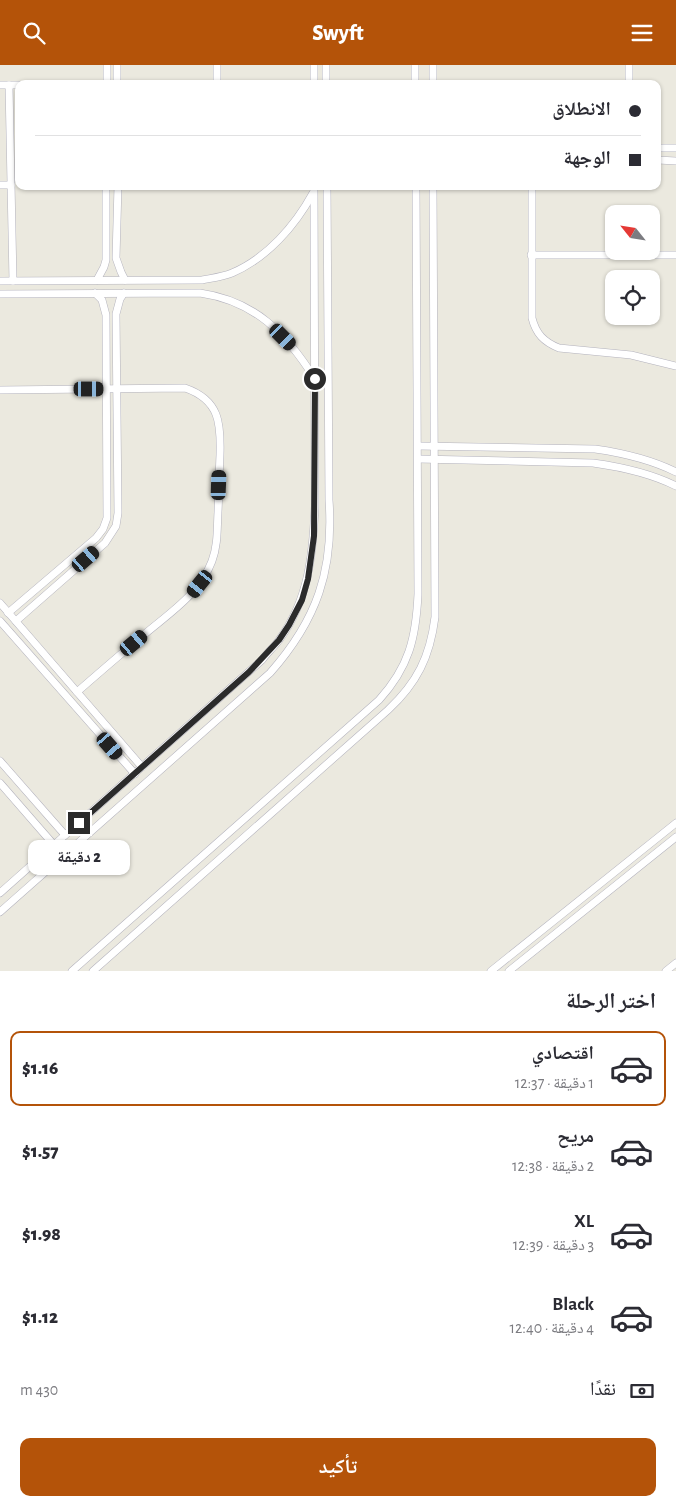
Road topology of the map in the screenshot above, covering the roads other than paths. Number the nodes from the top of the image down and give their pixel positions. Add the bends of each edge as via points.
1 (107, 65) edge
2 (117, 65) edge
3 (217, 65) edge
4 (314, 65) edge
5 (326, 65) edge
6 (415, 65) edge
7 (433, 65) edge
8 (629, 65) edge
9 (107, 80) edge
10 (117, 80) edge
11 (217, 80) edge
12 (314, 80) edge
13 (326, 80) edge
14 (415, 80) edge
15 (433, 80) edge
16 (629, 80) edge
17 (0, 85) edge
18 (9, 85) junction
19 (15, 85) edge
20 (661, 148) edge
21 (676, 148) edge
22 (661, 161) edge
23 (676, 161) edge
24 (0, 185) edge
25 (11, 185) junction
26 (106, 190) edge
27 (118, 190) edge
28 (313, 190) edge
29 (314, 190) edge
30 (327, 190) edge
31 (416, 190) edge
32 (433, 190) edge
33 (532, 190) edge
34 (531, 255) junction
35 (676, 255) edge
36 (97, 280) junction
37 (125, 280) junction
38 (0, 281) edge
39 (13, 281) junction
40 (0, 293) edge
41 (95, 293) junction
42 (124, 293) junction
43 (676, 366) edge
44 (315, 379) junction
45 (107, 389) junction
46 (117, 389) junction
47 (0, 390) edge
48 (418, 446) junction
49 (434, 446) junction
50 (418, 459) junction
51 (434, 460) junction
52 (676, 472) edge
53 (676, 486) edge
54 (0, 603) edge
55 (8, 613) junction
56 (0, 621) edge
57 (16, 621) junction
58 (77, 692) junction
59 (0, 761) edge
60 (142, 767) junction
61 (134, 774) junction
62 (0, 783) edge
63 (676, 823) edge
64 (65, 835) junction
65 (676, 837) edge
66 (54, 845) junction
67 (0, 893) edge
68 (0, 912) edge
69 (676, 963) edge
70 (72, 971) edge
71 (93, 971) edge
72 (491, 971) edge
73 (509, 971) edge
74 (666, 971) edge

1 - 9 street
2 - 10 street
3 - 11 street
4 - 12 street
5 - 13 street
6 - 14 street
7 - 15 street
8 - 16 street
17 - 18 street
18 - 19 street
18 - 25 street
20 - 21 street
22 - 23 street
24 - 25 street
25 - 39 street
26 - 36 street via 106,260
27 - 37 street via 116,258
28 - 37 street via 304,209 283,236 246,266 232,273 202,279
29 - 44 street
30 - 68 street via 330,541 323,583 310,615 296,640 270,673
31 - 48 street
32 - 49 street
33 - 34 street
34 - 35 street
34 - 43 street via 532,318 534,328 548,344 559,348 630,355
36 - 37 street
36 - 39 street
38 - 39 street
40 - 41 street
41 - 42 street
41 - 45 street via 106,310
42 - 44 street via 200,293 231,300 259,315 275,329 304,361
42 - 46 street via 116,314
44 - 60 street via 314,536 302,600 289,625 262,660
45 - 46 street
45 - 47 street
45 - 55 street via 106,524 96,537
46 - 57 street via 118,513 113,532
46 - 58 street via 185,388 196,392 212,406 220,435 216,548 207,573 191,595
48 - 49 street
48 - 50 street
49 - 51 street
49 - 52 street via 594,449 644,459
50 - 51 street
50 - 70 street via 417,617 409,654 392,686
51 - 53 street via 593,463 641,472
51 - 71 street via 435,617 428,652 412,684 388,710
54 - 55 street
55 - 57 street
56 - 61 street
57 - 58 street
58 - 60 street
59 - 64 street
60 - 61 street
61 - 64 street
62 - 66 street
63 - 72 street
64 - 66 street
65 - 73 street
66 - 67 street
69 - 74 street

